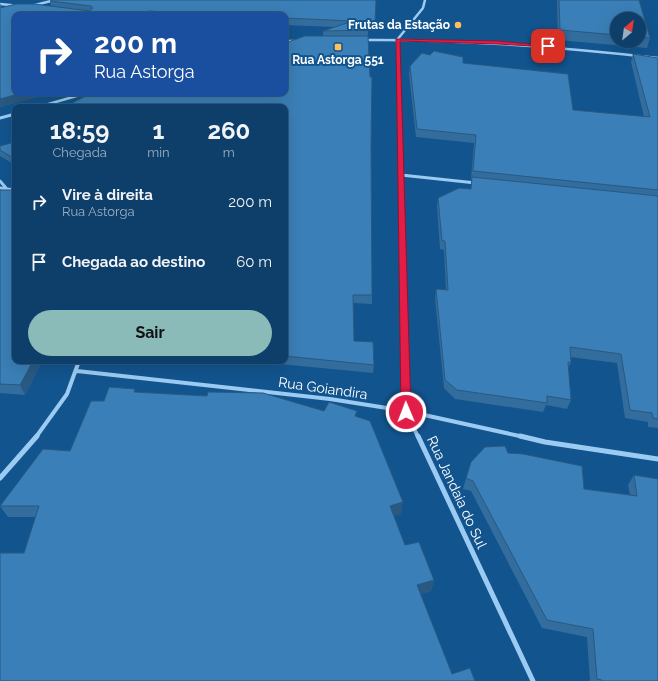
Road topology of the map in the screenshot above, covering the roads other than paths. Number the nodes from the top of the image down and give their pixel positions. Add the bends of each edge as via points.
1 (55, 0) edge
2 (425, 0) edge
3 (0, 4) edge
4 (36, 7) edge
5 (14, 10) edge
6 (358, 40) edge
7 (397, 40) junction
8 (302, 41) edge
9 (288, 42) edge
10 (658, 58) edge
11 (76, 96) edge
12 (48, 104) edge
13 (12, 115) edge
14 (0, 118) edge
15 (401, 175) junction
16 (0, 181) edge
17 (479, 183) edge
18 (0, 188) edge
19 (7, 188) junction
20 (12, 189) edge
21 (78, 364) edge
22 (77, 371) junction
23 (406, 412) junction
24 (658, 459) edge
25 (0, 478) edge
26 (533, 681) edge

1 - 4 street via 28,6
2 - 7 street via 423,8
3 - 5 street via 22,7
6 - 7 street
7 - 10 street via 536,44
7 - 15 street, Rua Jandaia do Sul
8 - 9 street
11 - 12 street
13 - 14 street
15 - 17 street
15 - 23 street, Rua Jandaia do Sul
16 - 19 street
18 - 19 street
19 - 20 street
21 - 22 street
22 - 23 street, Rua Goiandira via 277,392
22 - 25 street via 59,408
23 - 24 street, Rua Goiandira via 545,442
23 - 26 street, Rua Jandaia do Sul

